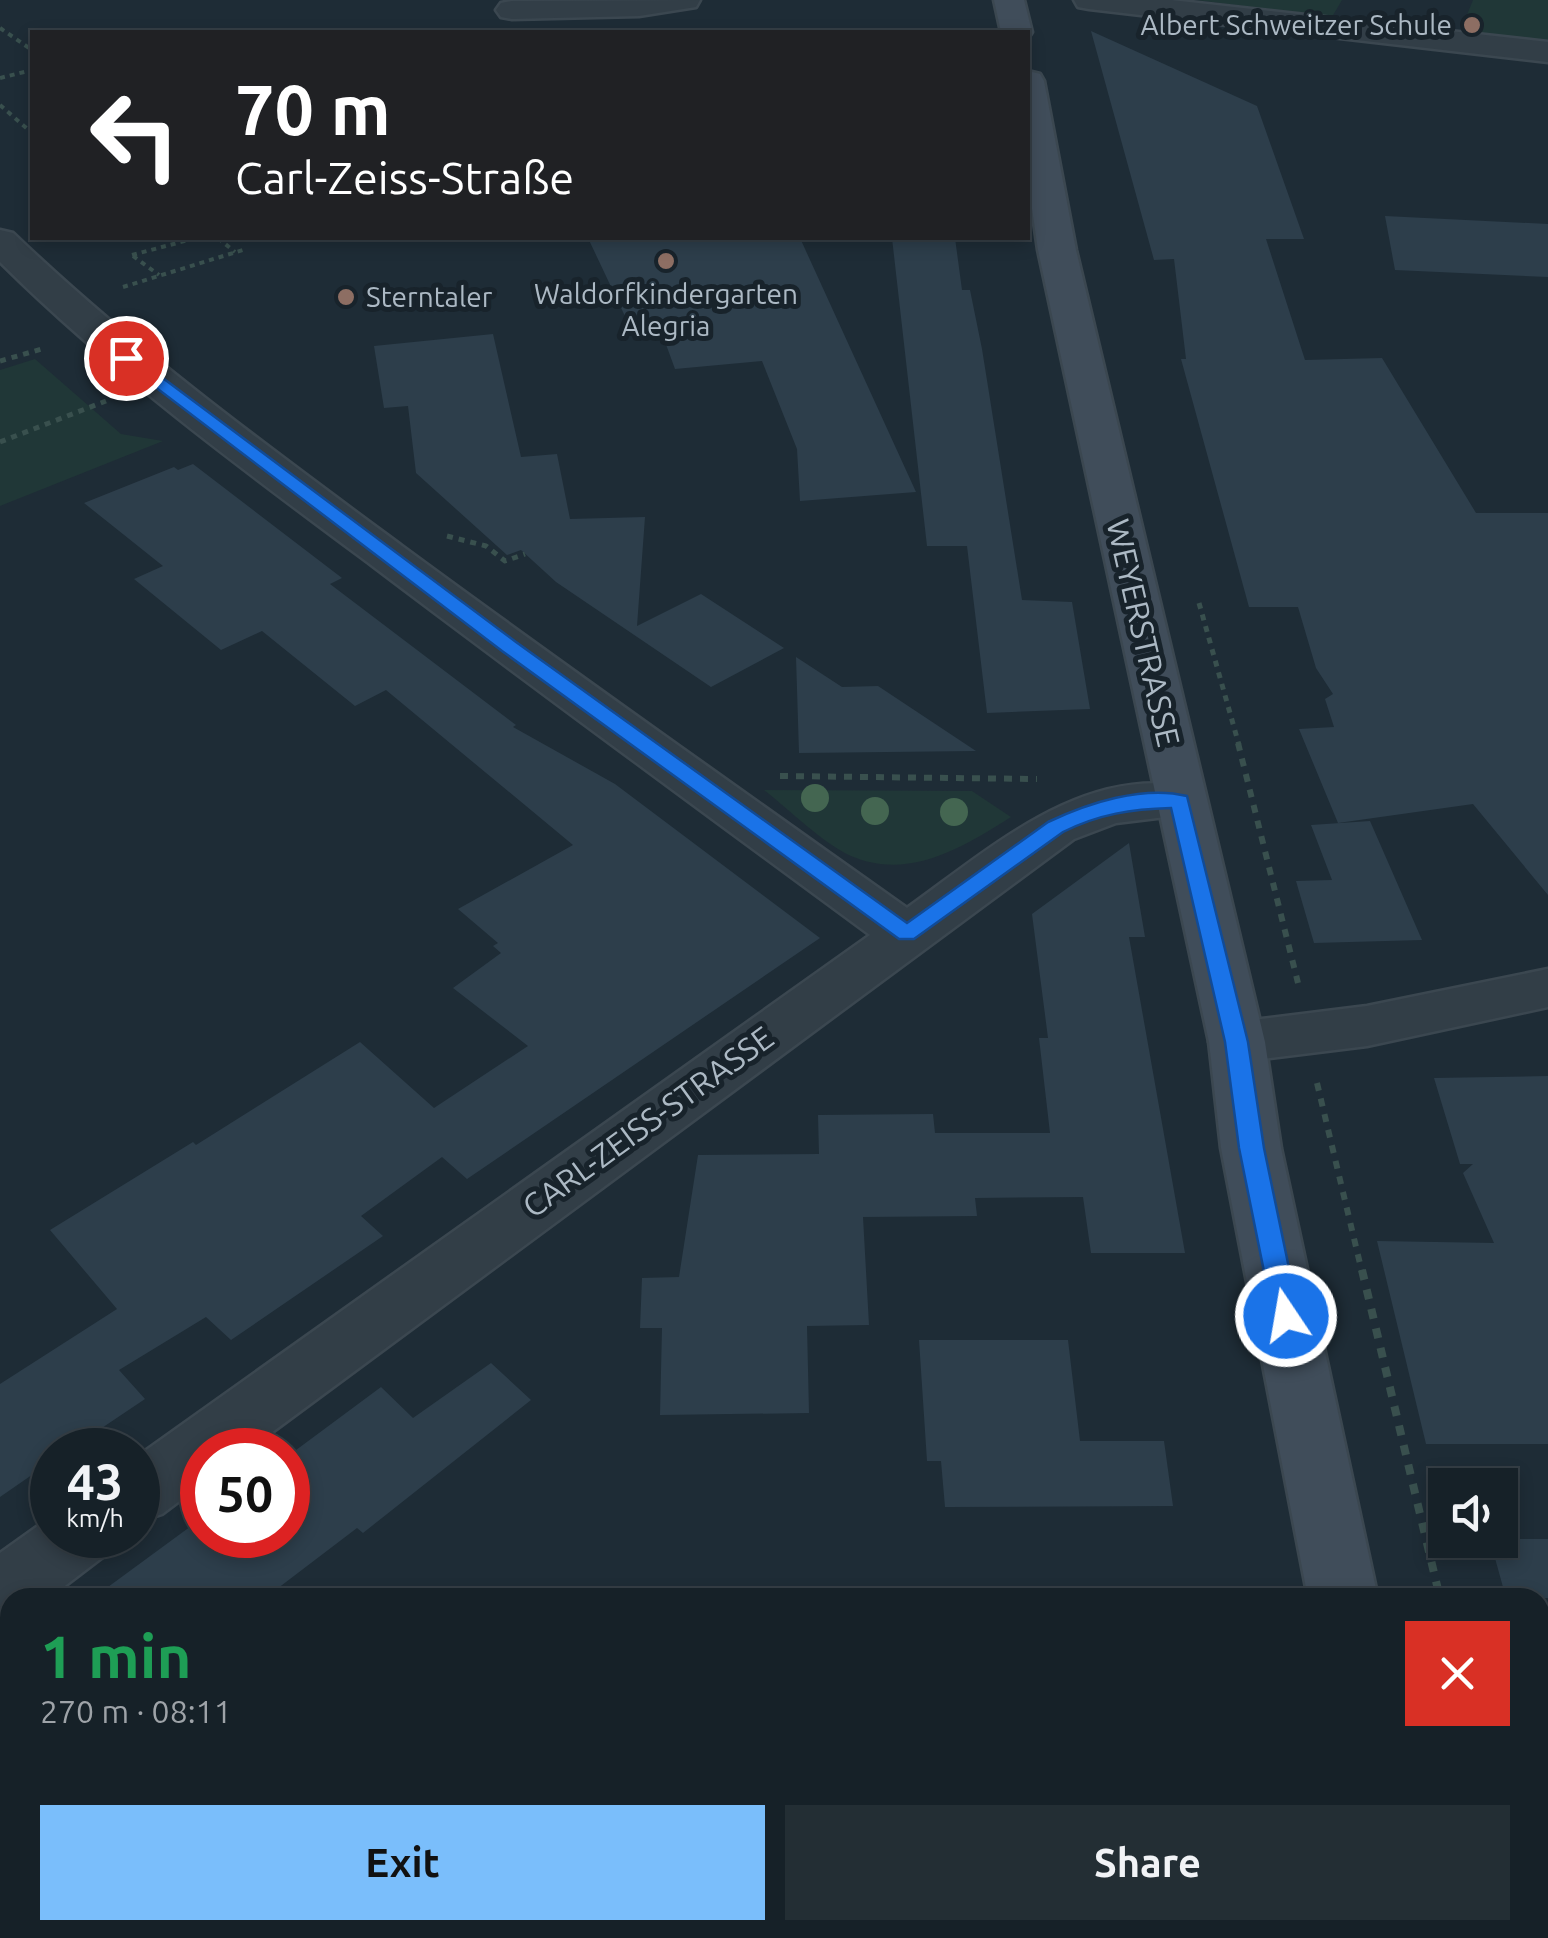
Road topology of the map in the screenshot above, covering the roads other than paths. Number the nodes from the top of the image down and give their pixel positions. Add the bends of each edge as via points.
1 (685, 0) edge
2 (1009, 0) edge
3 (1089, 0) edge
4 (512, 10) dead end
5 (1016, 30) edge
6 (1548, 52) edge
7 (1030, 92) edge
8 (0, 241) edge
9 (1180, 801) junction
10 (906, 934) junction
11 (1548, 988) edge
12 (1236, 1042) junction
13 (160, 1477) edge
14 (49, 1558) edge
15 (8, 1588) edge
16 (1340, 1588) edge

1 - 4 street
2 - 5 main road
3 - 6 street
7 - 9 main road, WEYERSTRASSE via 1056,250
8 - 10 street via 156,382
9 - 10 street, CARL-ZEISS-STRASSE via 1126,802 1080,815
9 - 12 main road, WEYERSTRASSE
10 - 13 street, CARL-ZEISS-STRASSE
11 - 12 street via 1367,1026
12 - 16 main road, WEYERSTRASSE via 1251,1148
14 - 15 street

